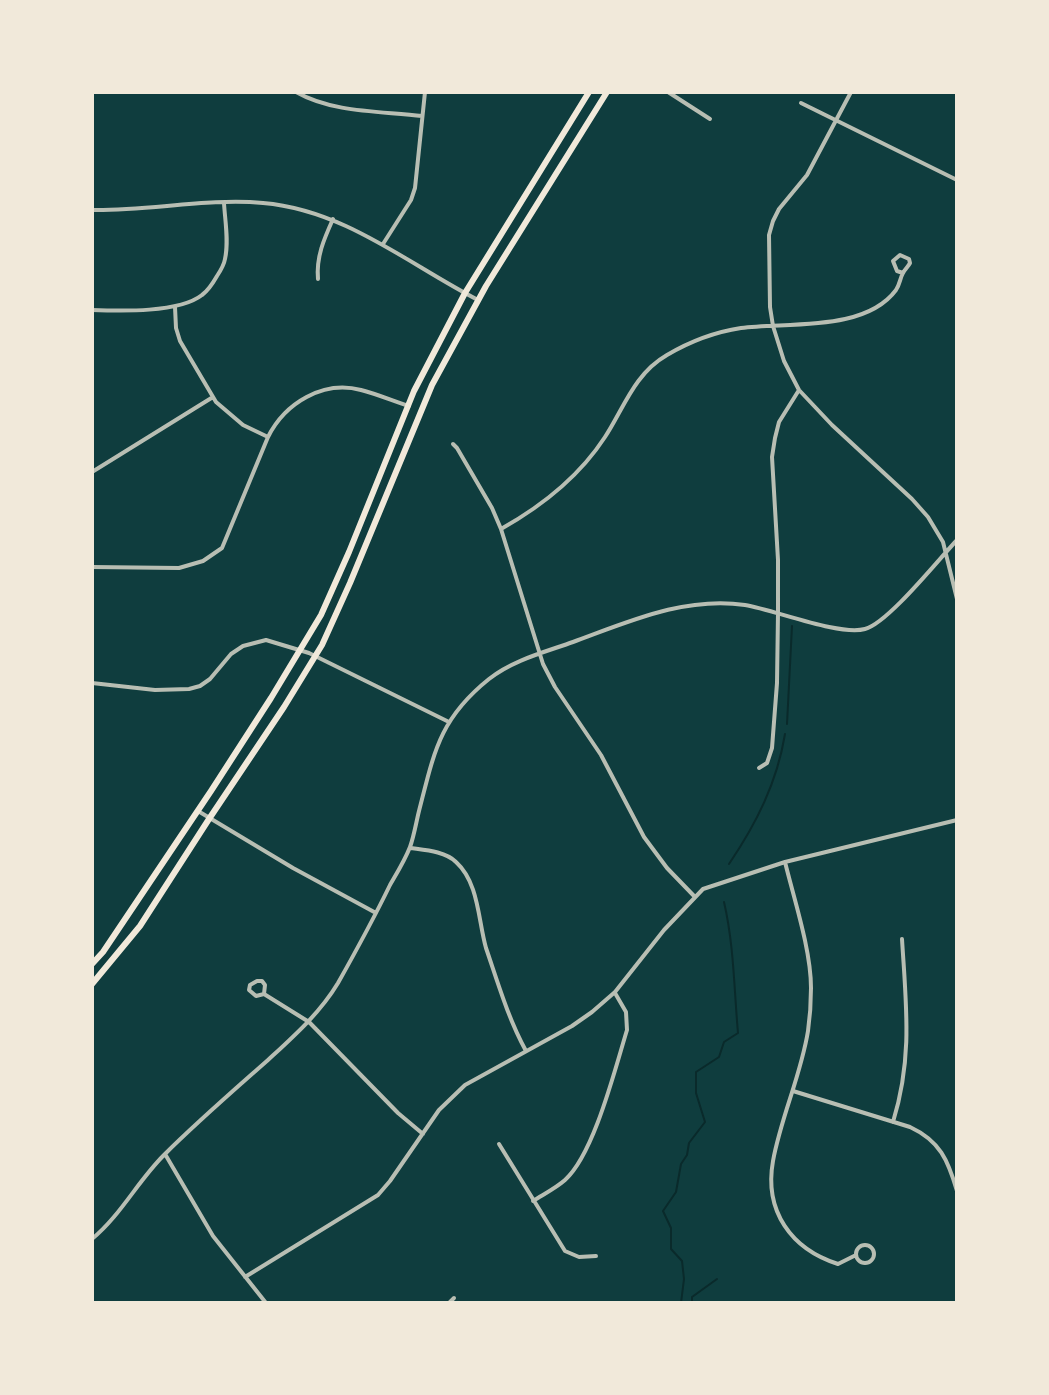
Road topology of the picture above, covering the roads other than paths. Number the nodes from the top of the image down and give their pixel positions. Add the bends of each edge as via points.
1 (296, 92) edge
2 (425, 92) edge
3 (589, 92) edge
4 (607, 92) edge
5 (668, 92) edge
6 (851, 92) edge
7 (801, 103) dead end
8 (422, 116) junction
9 (710, 119) dead end
10 (835, 120) junction
11 (957, 180) edge
12 (224, 203) junction
13 (92, 210) edge
14 (333, 219) junction
15 (383, 244) junction
16 (903, 273) junction
17 (318, 279) dead end
18 (465, 293) junction
19 (478, 300) junction
20 (175, 307) junction
21 (92, 310) edge
22 (773, 326) junction
23 (799, 390) junction
24 (213, 397) junction
25 (409, 406) junction
26 (268, 437) junction
27 (453, 444) dead end
28 (92, 472) edge
29 (501, 529) junction
30 (957, 540) edge
31 (946, 552) junction
32 (92, 567) edge
33 (957, 599) edge
34 (778, 613) junction
35 (300, 650) junction
36 (540, 654) junction
37 (315, 656) junction
38 (92, 683) edge
39 (449, 722) junction
40 (759, 768) dead end
41 (197, 811) junction
42 (209, 819) junction
43 (957, 820) edge
44 (410, 848) junction
45 (785, 862) junction
46 (695, 897) junction
47 (376, 913) junction
48 (902, 939) dead end
49 (92, 964) edge
50 (92, 984) edge
51 (615, 992) junction
52 (264, 994) dead end
53 (309, 1022) junction
54 (526, 1051) junction
55 (792, 1091) junction
56 (893, 1122) junction
57 (423, 1134) junction
58 (499, 1144) dead end
59 (165, 1154) junction
60 (957, 1191) edge
61 (533, 1201) junction
62 (92, 1239) edge
63 (856, 1255) junction
64 (596, 1256) dead end
65 (245, 1277) junction
66 (454, 1298) dead end
67 (266, 1303) edge
68 (449, 1303) edge

1 - 8 street via 336,106
2 - 8 street
3 - 18 main road
4 - 19 main road
5 - 9 street
6 - 10 street
7 - 10 street
8 - 15 street via 415,188
10 - 11 street
10 - 22 street via 807,175 773,221
12 - 13 street
12 - 14 street via 264,203
12 - 20 street via 223,267 202,295
14 - 15 street
14 - 17 street via 319,255
15 - 18 street
16 - 16 street via 893,261 900,255 910,263
16 - 22 street via 896,291 866,314
18 - 19 street
18 - 25 main road
19 - 37 main road via 432,385
20 - 21 street
20 - 24 street via 180,341
22 - 23 street
22 - 29 street via 718,333 665,356 636,382 606,437 572,479
23 - 31 street via 912,499
23 - 34 street via 779,422 772,457
24 - 26 street via 236,421
24 - 28 street
25 - 26 street via 359,389 326,389 296,403
25 - 35 main road via 338,580
26 - 32 street via 222,548 179,568
27 - 29 street
29 - 36 street
30 - 31 street
31 - 33 street
31 - 34 street via 867,629 837,628
34 - 36 street via 735,604 685,606
34 - 40 street via 772,748
35 - 37 street
35 - 38 street via 266,640 243,646 210,679 189,689
35 - 41 main road
36 - 39 street via 490,678
36 - 46 street via 644,837
37 - 39 street
37 - 42 main road
39 - 44 street via 432,760
41 - 42 street
41 - 49 main road
42 - 47 street
42 - 50 main road via 140,926
43 - 45 street
44 - 47 street
44 - 54 street via 449,857 465,871 504,1004
45 - 46 street via 703,889
45 - 55 street via 811,988 808,1031
46 - 51 street
47 - 53 street via 336,986
48 - 56 street via 907,1049
51 - 54 street via 572,1026
51 - 61 street via 626,1012 627,1030 590,1142 565,1181
52 - 53 street
53 - 57 street
53 - 59 street
54 - 57 street via 465,1085
55 - 56 street
55 - 63 street via 773,1161 778,1213 791,1237 811,1253 838,1264
56 - 60 street via 933,1141
57 - 65 street via 378,1195
58 - 61 street
59 - 62 street
59 - 65 street via 213,1236
61 - 64 street via 565,1251
63 - 63 street via 866,1263 874,1252 863,1245
65 - 67 street
66 - 68 street

